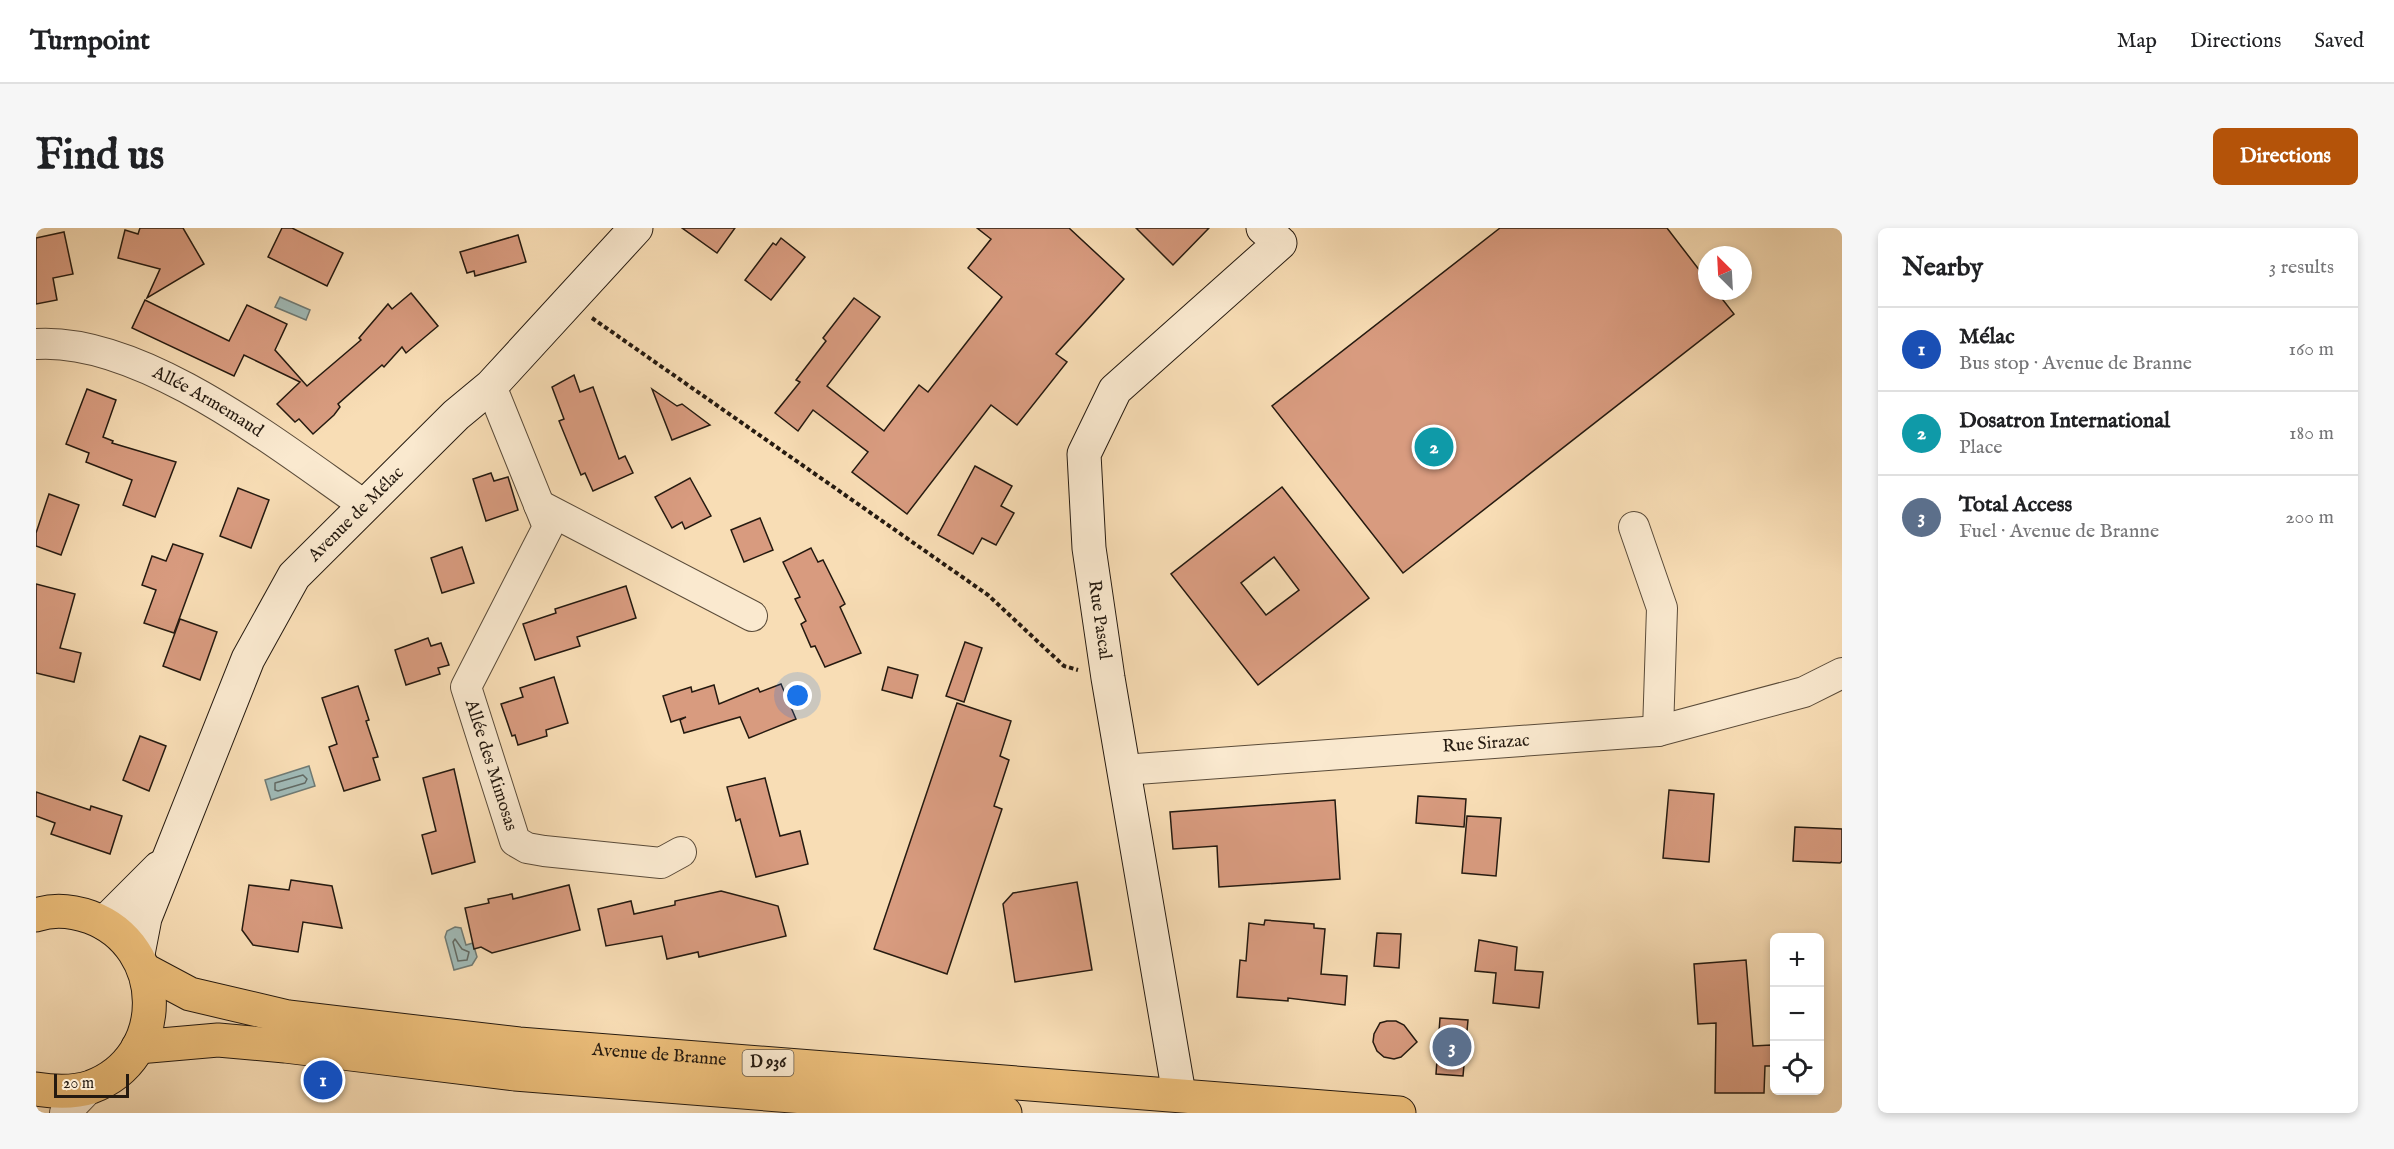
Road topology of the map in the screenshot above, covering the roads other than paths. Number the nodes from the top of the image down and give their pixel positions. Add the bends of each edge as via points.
1 (636, 228) edge
2 (1263, 228) edge
3 (36, 344) edge
4 (491, 386) junction
5 (364, 505) junction
6 (538, 505) junction
7 (1634, 527) dead end
8 (752, 616) dead end
9 (1842, 673) edge
10 (1658, 731) junction
11 (1123, 770) junction
12 (681, 852) dead end
13 (167, 861) junction
14 (36, 915) edge
15 (104, 923) junction
16 (141, 962) junction
17 (138, 1047) junction
18 (90, 1087) junction
19 (36, 1089) edge
20 (1179, 1094) junction
21 (65, 1113) edge
22 (1005, 1113) edge
23 (1399, 1113) edge

1 - 4 street, Avenue de Mélac
2 - 11 street, Rue Pascal via 1280,243 1115,390 1084,454 1089,548
3 - 5 street, Allée Armemaud via 58,342 125,358 202,397
4 - 5 street, Avenue de Mélac
4 - 6 street, Allée des Mimosas
5 - 13 street, Avenue de Mélac via 294,576 248,659
6 - 8 street
6 - 12 street, Allée des Mimosas via 548,527 466,687 515,841 544,851 662,863
7 - 10 street via 1662,608
9 - 10 street, Rue Sirazac via 1804,692
10 - 11 street, Rue Sirazac
11 - 20 street, Rue Pascal
13 - 15 street, Avenue de Mélac
13 - 16 street, Avenue de Mélac via 145,918
14 - 15 main road, Avenue de Branne via 75,912
15 - 16 main road, Avenue de Branne via 123,936
16 - 17 main road via 150,1005 148,1023
16 - 20 main road, Avenue de Branne / D 936 via 190,994 288,1017 519,1044
17 - 18 main road via 109,1078
17 - 22 main road, Avenue de Branne / D 936 via 218,1040 515,1074
18 - 19 main road via 62,1092
18 - 21 street
20 - 23 main road, Avenue de Branne / D 936

